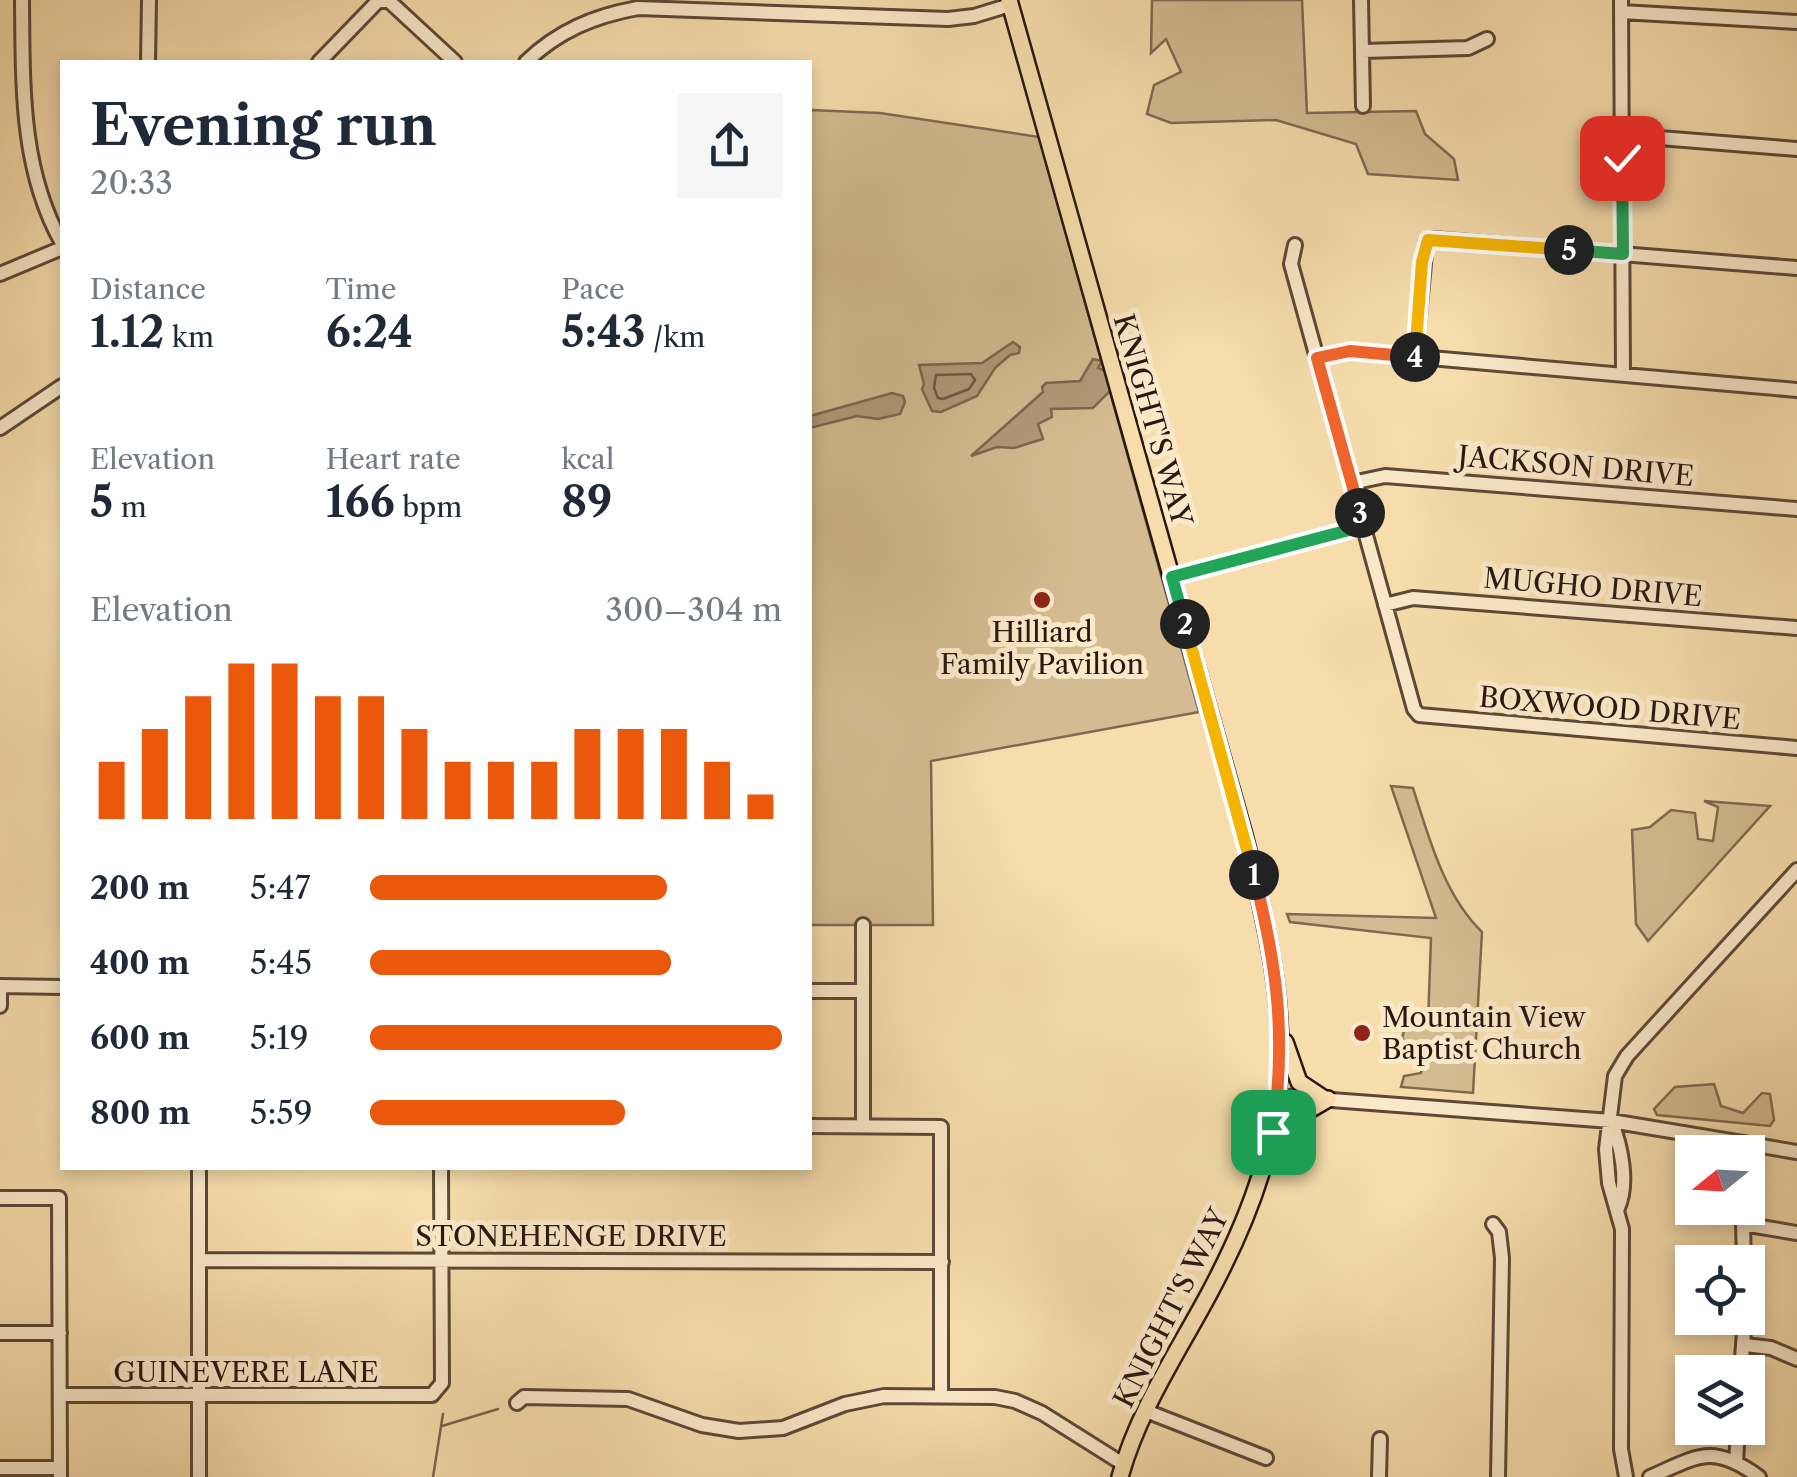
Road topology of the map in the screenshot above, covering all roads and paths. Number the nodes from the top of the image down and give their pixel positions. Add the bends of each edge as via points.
1 (22, 0) edge
2 (149, 0) edge
3 (1361, 0) edge
4 (1009, 2) edge
5 (662, 4) edge
6 (1622, 6) edge
7 (1797, 22) edge
8 (1487, 39) dead end
9 (1362, 51) junction
10 (148, 60) edge
11 (322, 60) edge
12 (452, 60) edge
13 (528, 60) edge
14 (1363, 106) dead end
15 (1622, 135) junction
16 (1797, 149) edge
17 (60, 242) edge
18 (1295, 246) dead end
19 (60, 247) edge
20 (1623, 254) junction
21 (1797, 268) edge
22 (0, 274) edge
23 (1317, 358) junction
24 (1415, 358) junction
25 (1623, 375) junction
26 (60, 387) edge
27 (1797, 390) edge
28 (0, 428) edge
29 (1352, 483) junction
30 (1797, 510) edge
31 (1364, 526) junction
32 (1172, 577) junction
33 (1386, 605) junction
34 (1797, 628) edge
35 (1797, 748) edge
36 (1797, 870) edge
37 (863, 925) dead end
38 (0, 986) edge
39 (60, 987) edge
40 (812, 991) edge
41 (863, 991) junction
42 (0, 1006) edge
43 (1282, 1032) junction
44 (1278, 1096) junction
45 (1325, 1098) junction
46 (1611, 1121) junction
47 (812, 1126) edge
48 (863, 1126) junction
49 (1271, 1146) junction
50 (1797, 1152) edge
51 (199, 1170) edge
52 (441, 1170) edge
53 (0, 1198) edge
54 (1493, 1224) dead end
55 (1797, 1233) edge
56 (1744, 1245) edge
57 (199, 1260) junction
58 (441, 1261) junction
59 (942, 1262) junction
60 (60, 1333) junction
61 (0, 1334) edge
62 (1745, 1335) edge
63 (1745, 1345) junction
64 (1744, 1355) edge
65 (1797, 1359) edge
66 (60, 1395) junction
67 (941, 1396) junction
68 (199, 1397) junction
69 (517, 1403) dead end
70 (1146, 1411) junction
71 (1380, 1439) dead end
72 (1737, 1445) edge
73 (1266, 1458) dead end
74 (1736, 1462) junction
75 (0, 1468) edge
76 (1122, 1471) edge
77 (60, 1473) edge
78 (199, 1477) edge
79 (1379, 1477) edge
80 (1498, 1477) edge
81 (1626, 1477) edge
82 (1650, 1477) edge
83 (1759, 1477) edge

1 - 17 street via 30,155
2 - 10 street
3 - 9 street
4 - 5 street via 948,19
4 - 32 main road, KNIGHT'S WAY
5 - 13 street via 596,17
6 - 7 street
6 - 15 street
8 - 9 street via 1468,48
9 - 14 street
11 - 12 street via 378,1 389,0
15 - 16 street
15 - 20 street
18 - 23 street via 1292,264
19 - 22 street
20 - 21 street
20 - 24 street via 1433,239 1426,243
20 - 25 street
23 - 24 street via 1350,351
23 - 29 street
24 - 25 street
25 - 27 street
26 - 28 street
29 - 30 street, JACKSON DRIVE via 1385,476
29 - 31 street
31 - 32 street
31 - 33 street
32 - 43 main road, KNIGHT'S WAY via 1260,897
33 - 34 street, MUGHO DRIVE via 1412,598
33 - 35 street, BOXWOOD DRIVE via 1419,715
36 - 46 street via 1627,1056 1615,1076
37 - 41 street
38 - 39 street
38 - 42 street
40 - 41 street
41 - 48 street
43 - 44 main road, KNIGHT'S WAY
43 - 45 main road via 1295,1075
44 - 45 street
44 - 49 main road, KNIGHT'S WAY
45 - 46 street
45 - 49 main road via 1292,1120
46 - 50 street
46 - 81 street via 1623,1186 1618,1208
47 - 48 street
48 - 59 street via 940,1127
49 - 70 main road, KNIGHT'S WAY via 1240,1232
51 - 57 street
52 - 58 street
53 - 60 street via 59,1198
54 - 80 street via 1502,1258
55 - 56 street via 1743,1224
57 - 58 street, STONEHENGE DRIVE
57 - 68 street
58 - 59 street, STONEHENGE DRIVE
58 - 68 street, GUINEVERE LANE via 442,1382 432,1395
59 - 67 street
60 - 61 street
60 - 66 street
62 - 63 street
63 - 64 street
63 - 65 street
66 - 68 street, GUINEVERE LANE
66 - 77 street
67 - 69 street via 863,1399 783,1428 739,1431 628,1399 524,1397
67 - 76 street via 1015,1401
68 - 78 street
70 - 73 street
70 - 76 main road, KNIGHT'S WAY
71 - 79 street
72 - 74 street
74 - 82 street via 1708,1455
74 - 83 street
75 - 77 street

